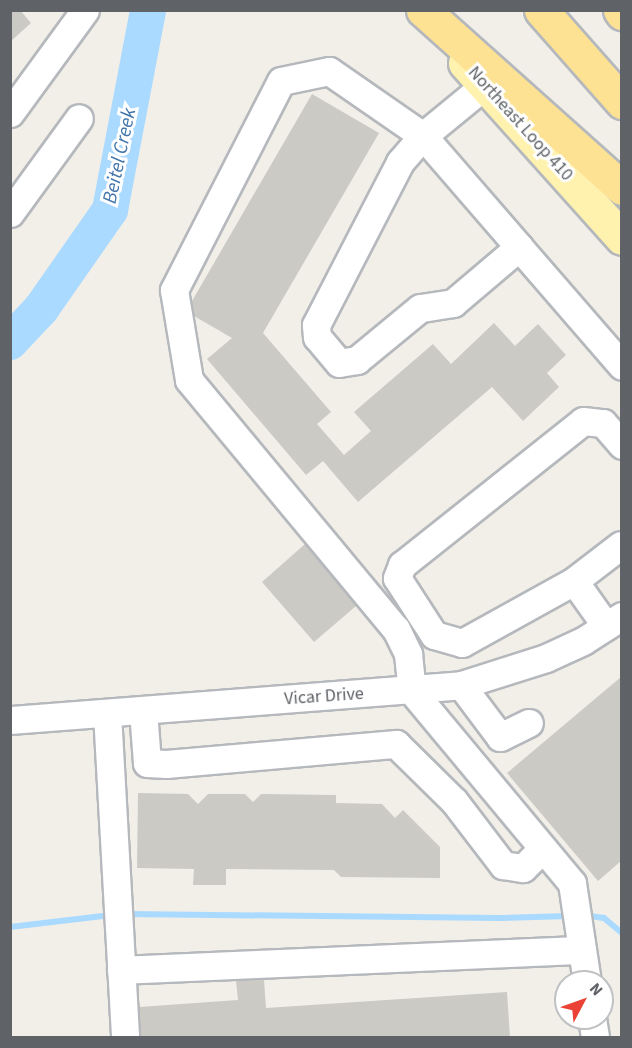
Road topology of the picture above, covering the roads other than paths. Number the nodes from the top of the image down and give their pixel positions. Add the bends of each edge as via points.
1 (85, 10) edge
2 (418, 10) edge
3 (423, 10) edge
4 (541, 10) edge
5 (485, 85) junction
6 (621, 102) edge
7 (10, 113) edge
8 (79, 118) dead end
9 (423, 136) junction
10 (621, 188) edge
11 (10, 213) edge
12 (621, 237) edge
13 (519, 247) junction
14 (621, 366) edge
15 (621, 445) edge
16 (621, 545) edge
17 (574, 581) junction
18 (614, 621) edge
19 (461, 685) junction
20 (412, 691) junction
21 (143, 710) junction
22 (107, 713) junction
23 (10, 720) edge
24 (529, 723) dead end
25 (543, 848) junction
26 (580, 941) junction
27 (121, 970) junction
28 (585, 970) edge
29 (125, 1038) edge

1 - 7 street
2 - 5 main road, Northeast Loop 410
3 - 10 highway
4 - 6 highway
5 - 9 street
5 - 12 main road, Northeast Loop 410
8 - 11 street
9 - 13 street
9 - 13 street via 400,162 316,325 317,337 339,363 357,360 420,308 453,303
9 - 20 street via 329,71 281,81 174,291 189,380 396,629 408,654
13 - 14 street
15 - 17 street via 603,423 583,421 402,565 397,578 434,635 462,643
16 - 17 street
17 - 18 street
18 - 19 street, Vicar Drive via 546,658
19 - 20 street, Vicar Drive
19 - 24 street via 500,737
20 - 21 street, Vicar Drive
20 - 25 street
21 - 22 street, Vicar Drive
21 - 25 street via 147,763 396,744 454,801 503,865 523,868
22 - 23 street, Vicar Drive
22 - 27 street
25 - 26 street via 572,883
26 - 27 street
26 - 28 street
27 - 29 street

